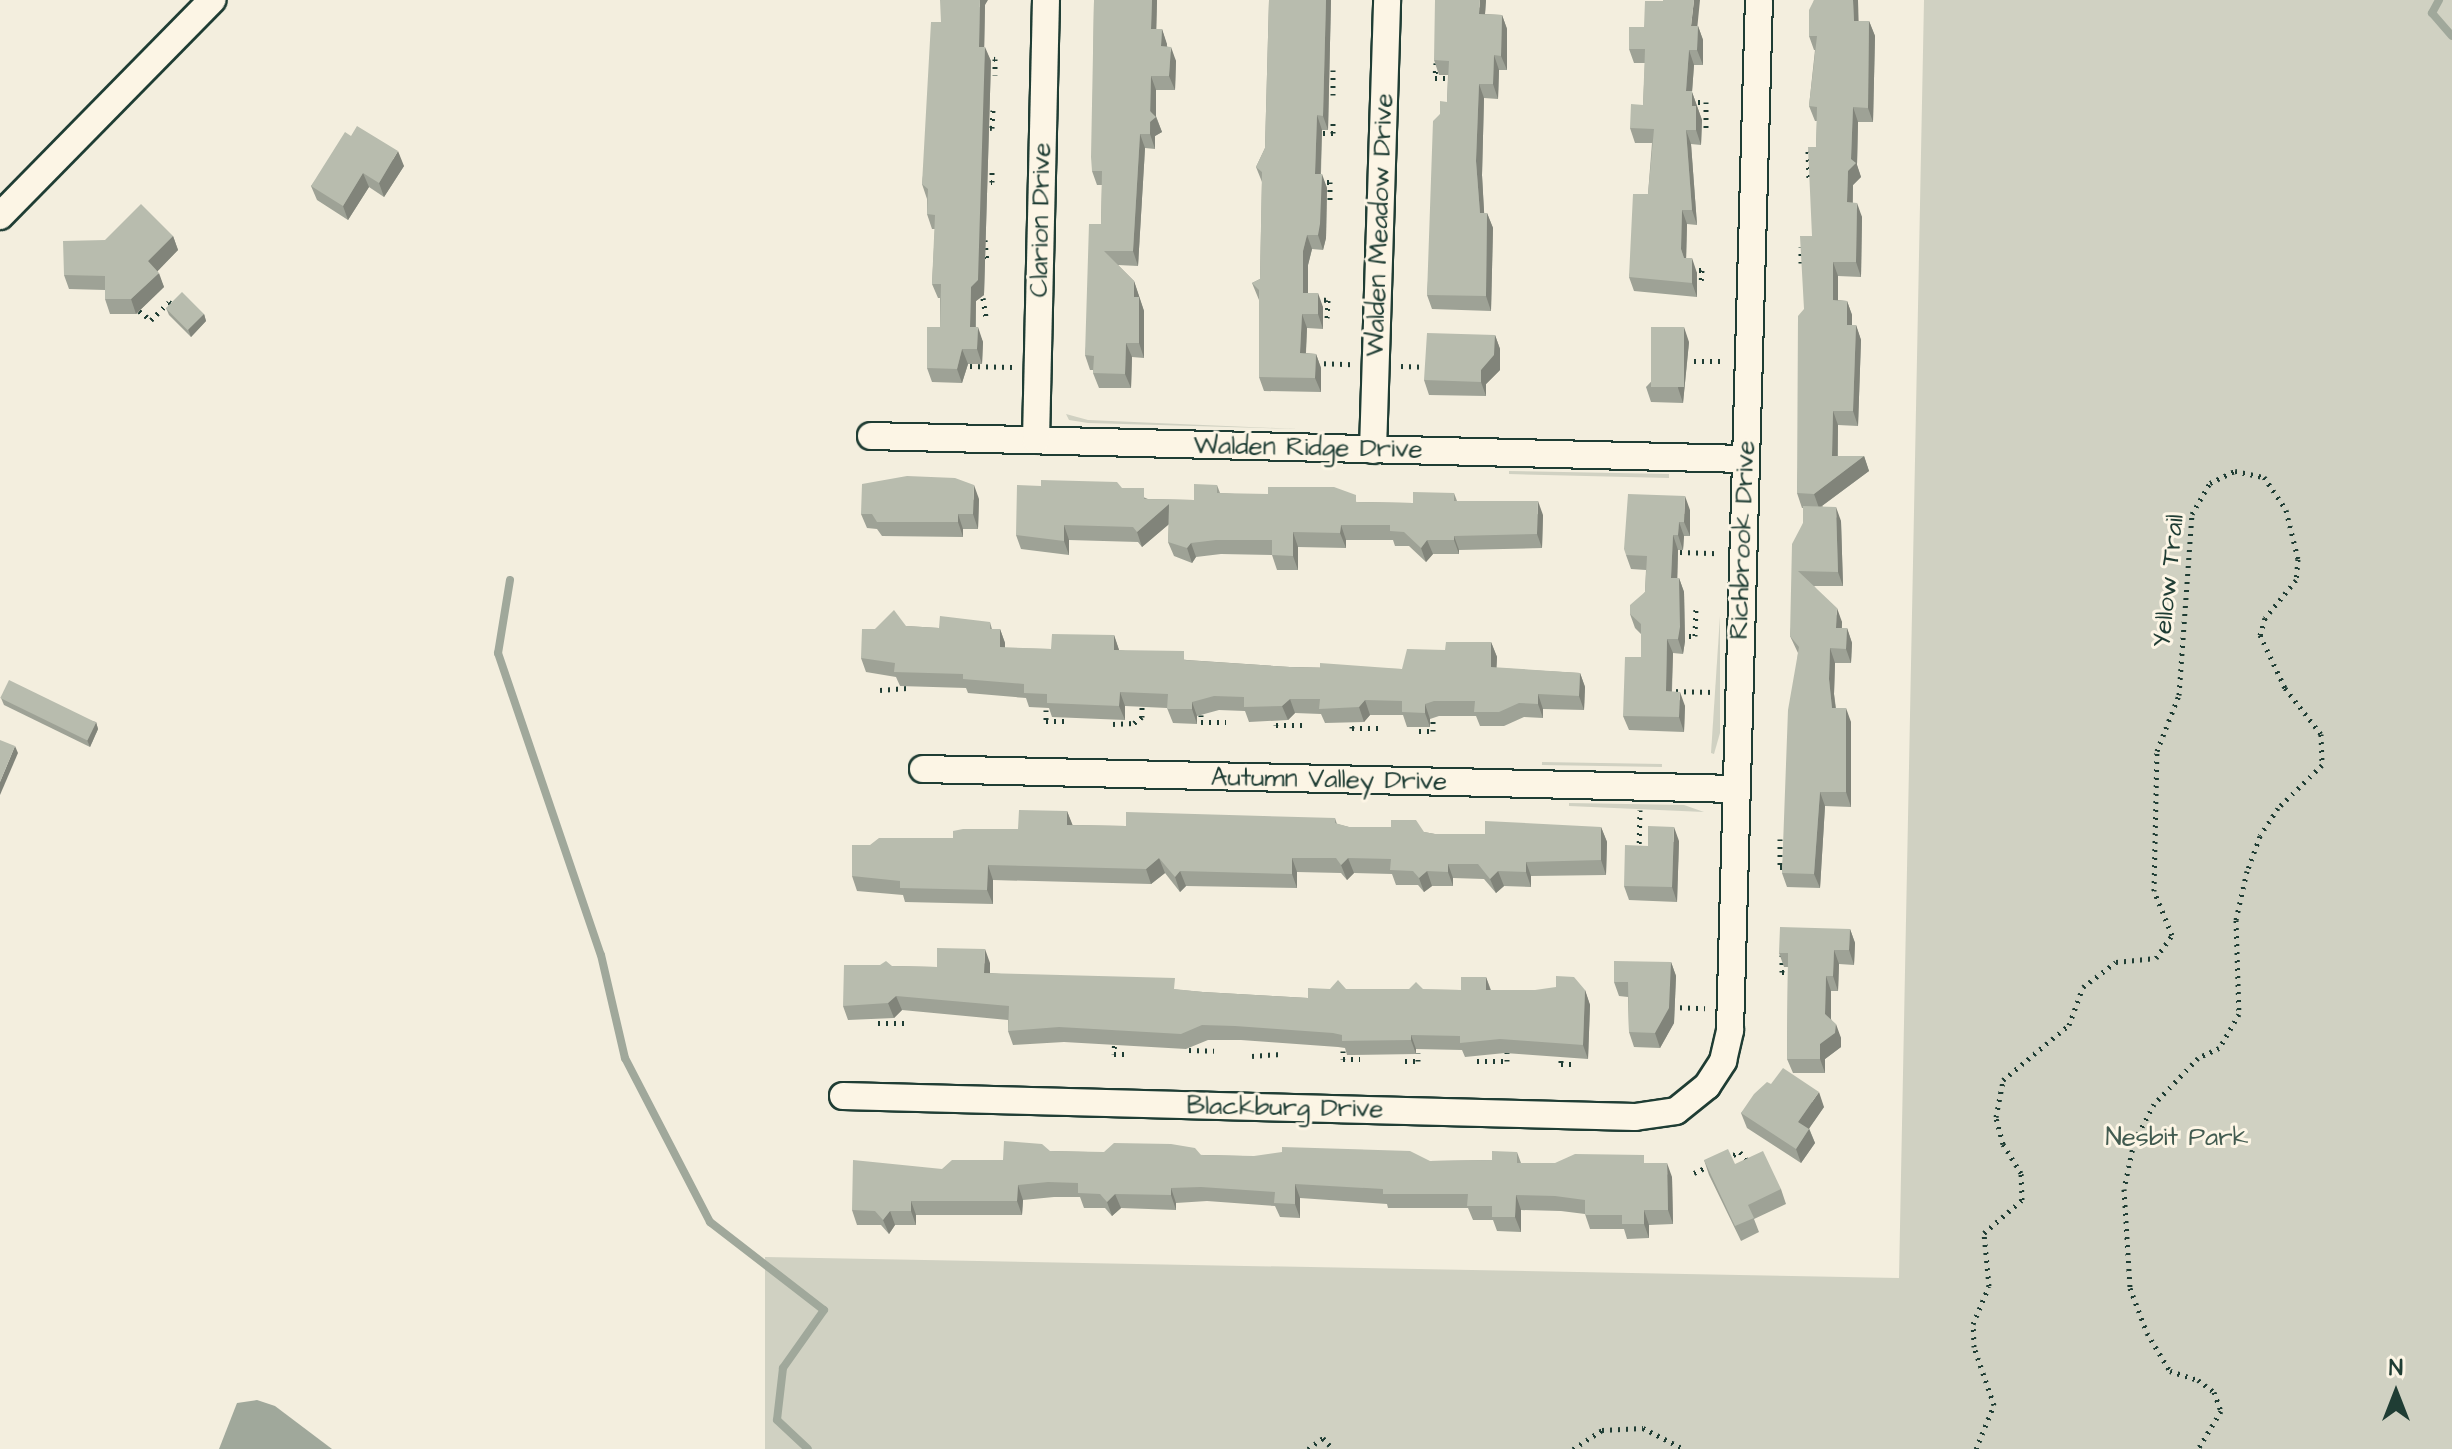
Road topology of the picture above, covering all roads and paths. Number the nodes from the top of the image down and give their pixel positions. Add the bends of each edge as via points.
1 (212, 0) edge
2 (1046, 0) edge
3 (1387, 0) edge
4 (1759, 0) edge
5 (986, 58) edge
6 (1436, 63) edge
7 (1333, 70) dead end
8 (995, 75) dead end
9 (1452, 78) edge
10 (1333, 95) dead end
11 (1689, 102) edge
12 (993, 110) dead end
13 (1333, 119) dead end
14 (973, 127) edge
15 (1706, 132) dead end
16 (1314, 133) edge
17 (1808, 151) edge
18 (992, 169) dead end
19 (1809, 181) edge
20 (974, 182) edge
21 (1310, 182) edge
22 (1330, 201) dead end
23 (0, 216) edge
24 (1809, 235) edge
25 (985, 240) dead end
26 (987, 261) dead end
27 (1801, 263) edge
28 (1690, 270) edge
29 (1701, 285) dead end
30 (983, 298) dead end
31 (1307, 299) edge
32 (177, 307) edge
33 (139, 311) dead end
34 (986, 318) dead end
35 (1327, 318) dead end
36 (1694, 361) dead end
37 (1724, 361) dead end
38 (1307, 362) edge
39 (1352, 364) dead end
40 (970, 366) dead end
41 (1401, 366) dead end
42 (1012, 367) dead end
43 (1436, 367) edge
44 (871, 436) dead end
45 (1036, 440) junction
46 (1373, 450) junction
47 (1745, 459) junction
48 (1680, 552) dead end
49 (1718, 553) dead end
50 (1696, 607) dead end
51 (1689, 636) dead end
52 (907, 688) edge
53 (880, 690) dead end
54 (1668, 691) edge
55 (1715, 692) dead end
56 (1142, 703) edge
57 (1046, 710) edge
58 (1201, 715) edge
59 (1276, 717) edge
60 (1352, 719) edge
61 (1433, 719) dead end
62 (1064, 721) dead end
63 (1226, 722) dead end
64 (1113, 724) dead end
65 (1302, 725) dead end
66 (1378, 728) dead end
67 (1419, 731) dead end
68 (923, 769) dead end
69 (1736, 789) junction
70 (1640, 810) dead end
71 (1780, 839) edge
72 (1639, 860) edge
73 (1786, 867) edge
74 (1782, 955) edge
75 (1791, 972) edge
76 (1672, 1007) edge
77 (1705, 1008) dead end
78 (878, 1016) edge
79 (908, 1023) dead end
80 (1115, 1033) edge
81 (1189, 1043) edge
82 (1561, 1044) edge
83 (1507, 1045) edge
84 (1214, 1051) dead end
85 (1343, 1051) edge
86 (1418, 1053) dead end
87 (1129, 1054) dead end
88 (1281, 1054) dead end
89 (1252, 1056) dead end
90 (1360, 1059) dead end
91 (1405, 1061) dead end
92 (1477, 1061) dead end
93 (1576, 1064) dead end
94 (1714, 1077) joint
95 (843, 1096) dead end
96 (1753, 1170) edge
97 (1694, 1173) dead end
98 (1308, 1449) edge
99 (1333, 1449) edge
100 (1573, 1449) edge
101 (1684, 1449) edge
102 (1976, 1449) edge
103 (2198, 1449) edge

1 - 23 street
2 - 45 street, Clarion Drive
3 - 46 street, Walden Meadow Drive
4 - 47 street, Richbrook Drive
5 - 8 path via 995,59
6 - 9 path via 1435,78
7 - 10 path
11 - 15 path via 1706,102
12 - 14 path via 992,128
13 - 16 path via 1333,133
17 - 19 path
18 - 20 path via 992,182
21 - 22 path via 1330,182
24 - 27 path via 1801,243
25 - 26 path
28 - 29 path via 1702,270
30 - 34 path
31 - 35 path via 1328,300
32 - 33 path via 169,302 151,320
36 - 37 path
38 - 39 path
40 - 42 path
41 - 43 path
44 - 45 street, Walden Ridge Drive
45 - 46 street, Walden Ridge Drive
46 - 47 street, Walden Ridge Drive
47 - 69 street, Richbrook Drive
48 - 49 path
50 - 51 path via 1695,636
52 - 53 path
54 - 55 path
56 - 64 path via 1142,717 1134,723
57 - 62 path via 1046,721
58 - 63 path via 1201,722
59 - 65 path via 1276,725
60 - 66 path via 1352,728
61 - 67 path via 1433,731
68 - 69 street, Autumn Valley Drive
69 - 94 street, Richbrook Drive via 1730,1030
70 - 72 path
71 - 73 path via 1780,867
74 - 75 path via 1782,972
76 - 77 path
78 - 79 path via 878,1023
80 - 87 path via 1114,1054
81 - 84 path via 1189,1050
82 - 93 path via 1561,1064
83 - 92 path via 1507,1061
85 - 90 path via 1343,1059
86 - 91 path via 1418,1061
88 - 89 path
94 - 95 street, Blackburg Drive via 1676,1111 1635,1117
96 - 97 path via 1740,1152
98 - 99 path via 1323,1438
100 - 101 path via 1602,1430 1643,1428
102 - 103 path, Yellow Trail via 1994,1405 1974,1347 1973,1324 1989,1286 1984,1233 2022,1200 2021,1173 2003,1144 1996,1117 2003,1080 2069,1025 2083,987 2116,962 2156,958 2172,935 2154,891 2157,751 2179,695 2192,514 2210,483 2235,471 2264,477 2286,510 2298,559 2296,580 2265,618 2260,635 2285,688 2321,734 2322,765 2278,808 2247,871 2236,920 2239,1014 2219,1048 2198,1058 2154,1104 2134,1142 2124,1189 2130,1288 2147,1333 2170,1371 2214,1392 2221,1411

